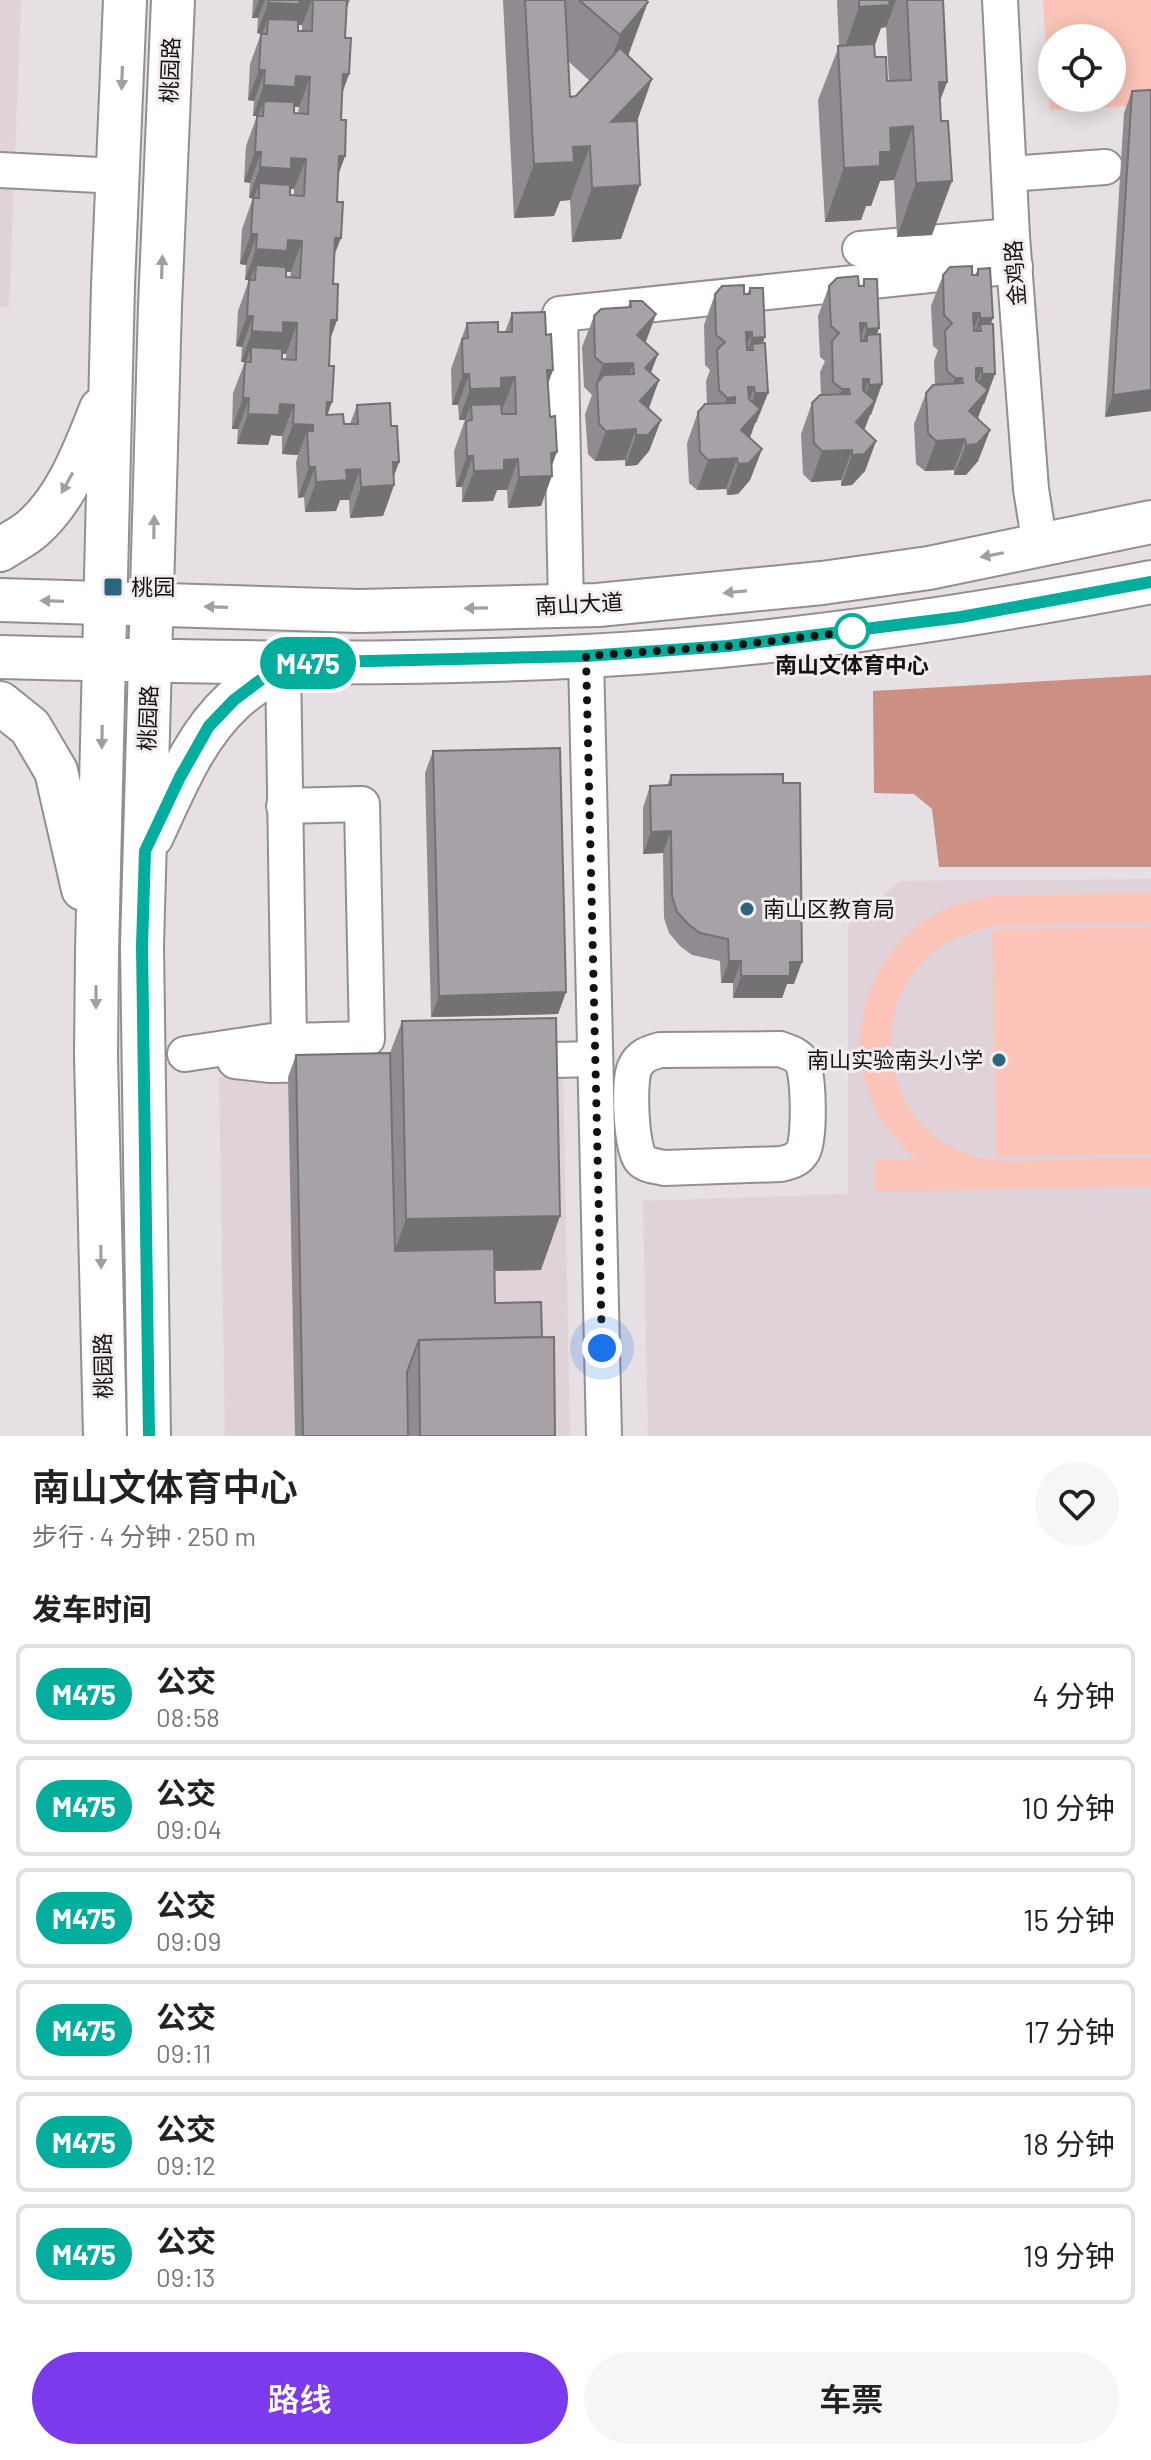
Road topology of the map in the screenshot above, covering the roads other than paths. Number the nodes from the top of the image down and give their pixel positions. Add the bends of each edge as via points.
1 (125, 0) edge
2 (173, 0) edge
3 (1000, 0) edge
4 (1105, 167) dead end
5 (0, 170) edge
6 (1009, 174) junction
7 (118, 176) junction
8 (860, 249) dead end
9 (1014, 251) junction
10 (111, 386) junction
11 (1151, 522) edge
12 (1040, 546) junction
13 (0, 550) edge
14 (1151, 582) edge
15 (0, 600) edge
16 (105, 603) junction
17 (152, 605) junction
18 (566, 607) junction
19 (586, 656) junction
20 (0, 657) edge
21 (104, 659) junction
22 (150, 661) junction
23 (283, 663) junction
24 (0, 703) edge
25 (284, 806) junction
26 (145, 851) junction
27 (97, 951) junction
28 (289, 1041) junction
29 (143, 1054) junction
30 (185, 1054) junction
31 (595, 1059) junction
32 (487, 1061) edge
33 (394, 1063) edge
34 (596, 1114) junction
35 (633, 1114) junction
36 (105, 1436) edge
37 (149, 1436) edge
38 (604, 1436) edge

1 -> 7 main road, 桃园路
17 -> 2 main road, 桃园路
3 - 6 street, 金鸡路
4 - 6 street
5 - 7 street
6 - 9 street, 金鸡路
7 - 10 main road, 桃园路
8 - 9 street
9 - 12 street, 金鸡路
9 - 18 street via 560,314
10 -> 13 main road via 58,500 32,529
10 - 16 main road, 桃园路
11 - 12 main road, 南山大道
12 -> 18 main road, 南山大道 via 822,583
14 - 19 main road via 856,631
16 -> 15 main road, 南山大道
16 - 17 main road, 南山大道
16 - 21 main road, 桃园路
18 -> 17 main road, 南山大道 via 359,611
17 - 22 main road, 桃园路
19 - 23 main road
19 - 31 street
20 - 21 main road
21 - 22 main road
21 -> 27 main road, 桃园路
22 - 23 main road
22 - 26 main road, 桃园路
23 - 25 street
23 - 26 main road via 209,726
24 - 27 main road via 30,727 56,771
25 - 28 street
25 - 28 street via 362,804 363,819 367,1039
26 - 29 main road, 桃园路
27 -> 36 main road, 桃园路
28 - 30 street
29 - 30 street
29 - 37 main road, 桃园路
30 - 33 street via 271,1065
31 - 32 street
31 - 34 street
34 - 35 street
34 - 38 street
35 - 35 street via 634,1147 650,1165 781,1164 793,1161 807,1138 806,1074 794,1054 780,1049 660,1050 635,1065

